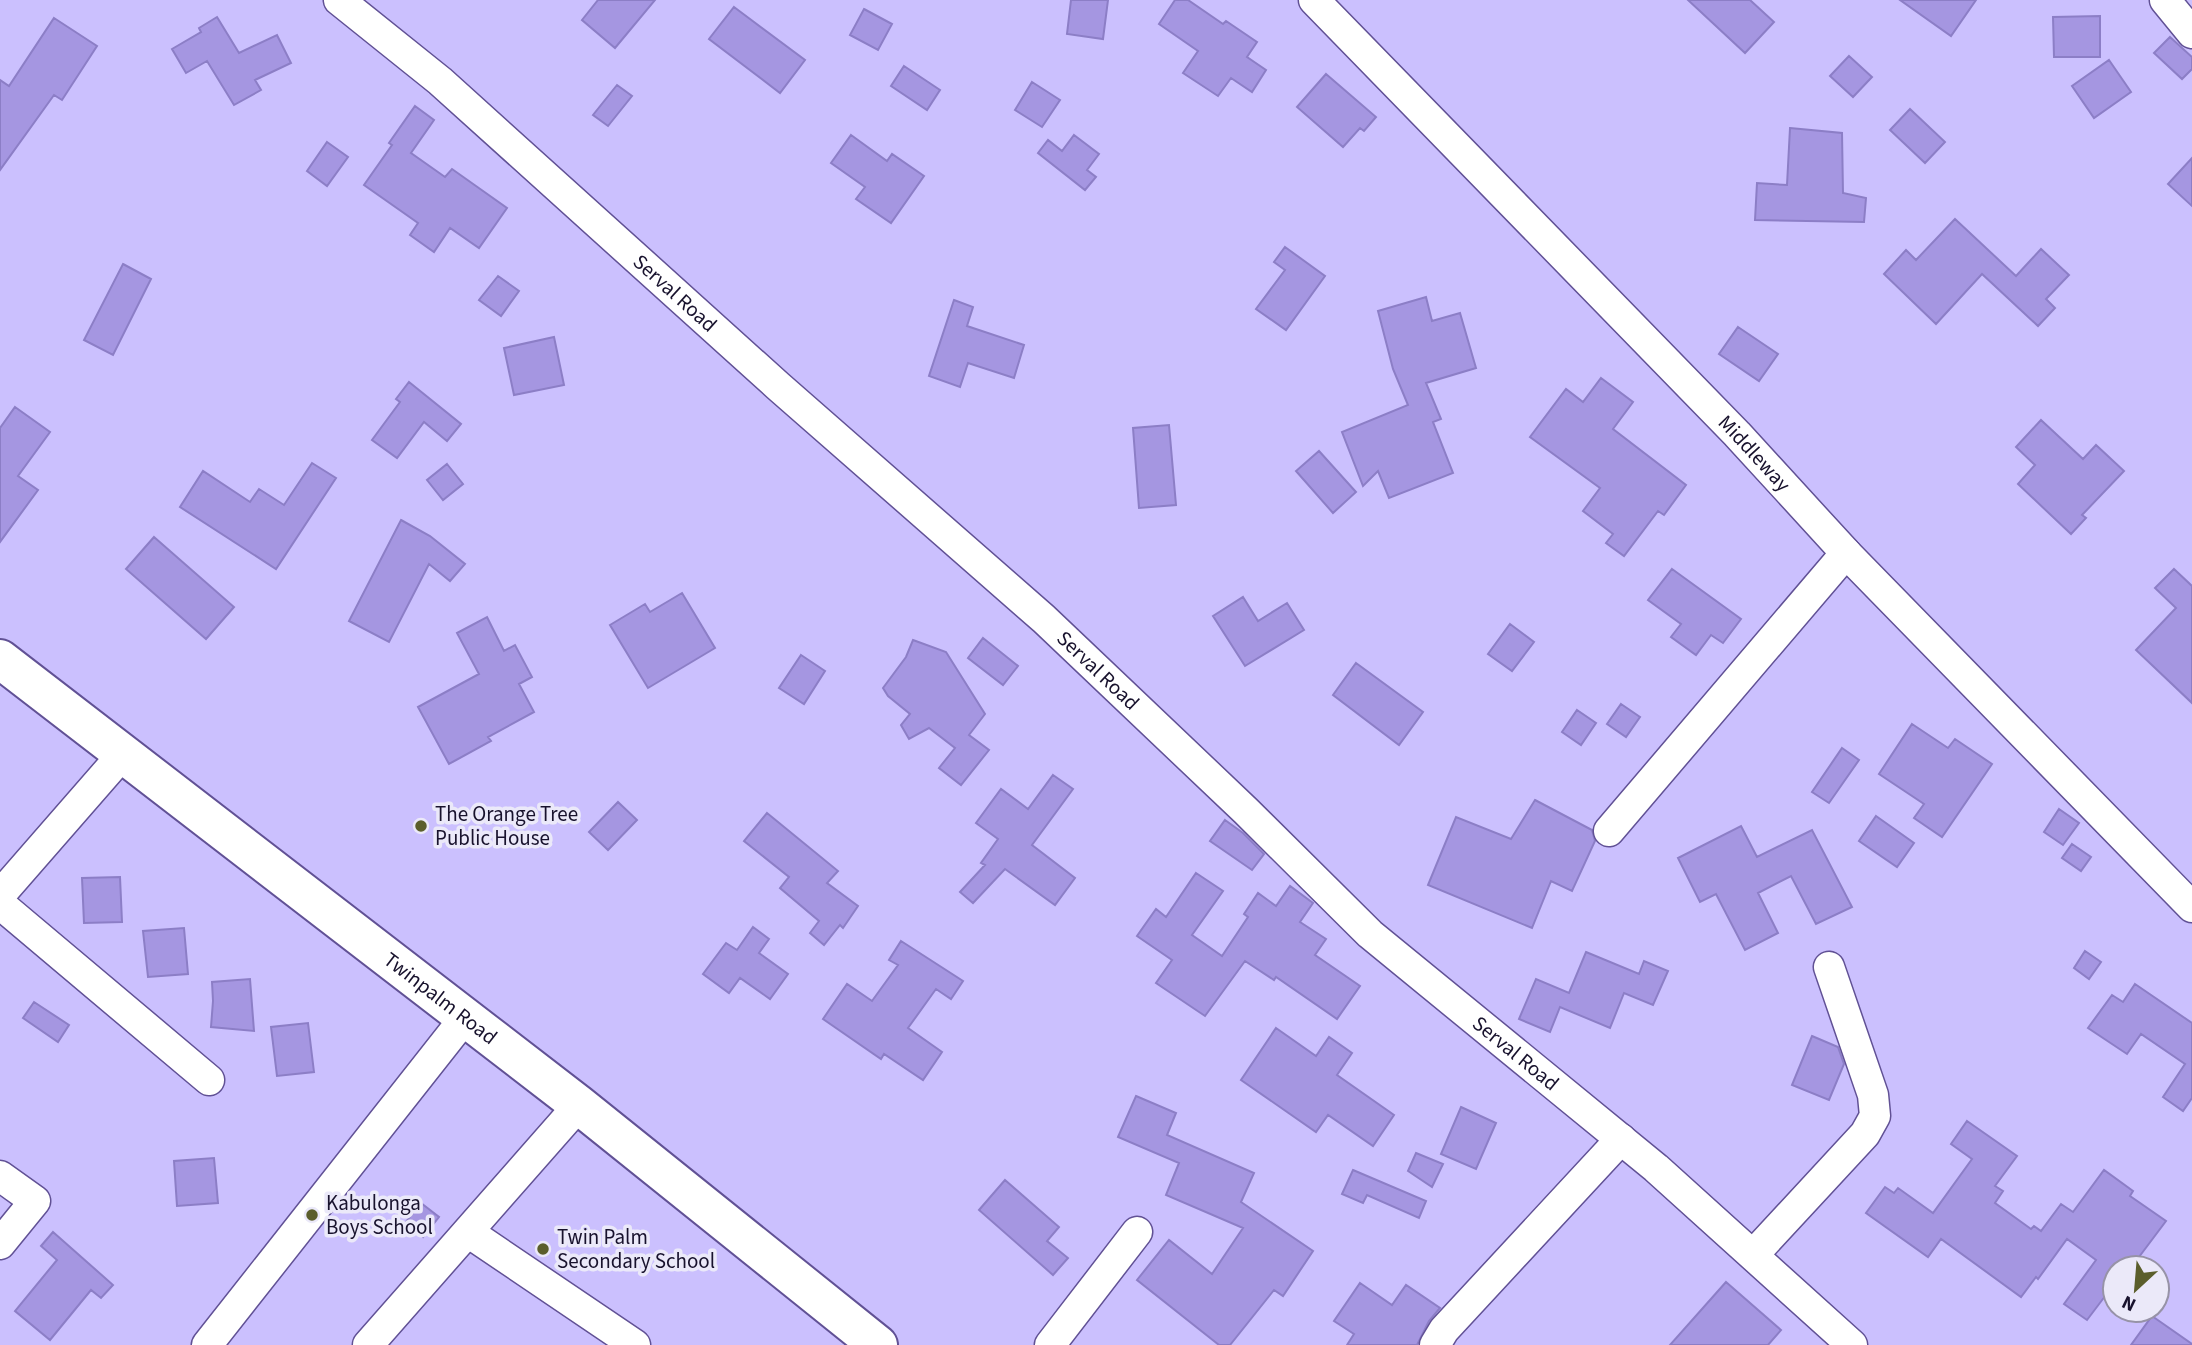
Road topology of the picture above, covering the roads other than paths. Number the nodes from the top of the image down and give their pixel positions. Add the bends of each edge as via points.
1 (339, 0) edge
2 (1314, 0) edge
3 (2165, 0) edge
4 (2192, 33) edge
5 (1846, 553) junction
6 (0, 659) edge
7 (123, 754) junction
8 (1609, 831) dead end
9 (0, 895) edge
10 (0, 904) edge
11 (2192, 907) edge
12 (1829, 967) dead end
13 (464, 1019) junction
14 (209, 1080) dead end
15 (579, 1105) junction
16 (1620, 1139) junction
17 (0, 1176) edge
18 (468, 1232) junction
19 (1137, 1232) dead end
20 (0, 1244) edge
21 (1753, 1255) junction
22 (207, 1345) edge
23 (368, 1345) edge
24 (635, 1345) edge
25 (878, 1345) edge
26 (1050, 1345) edge
27 (1435, 1345) edge
28 (1852, 1345) edge

1 - 16 street, Serval Road via 440,81 1044,619 1370,934
2 - 5 street, Middleway
3 - 4 street
5 - 8 street
5 - 11 street, Middleway
6 - 7 main road, Twinpalm Road
7 - 9 street
7 - 13 main road, Twinpalm Road
10 - 14 street
12 - 21 street via 1873,1095 1875,1116 1865,1134
13 - 15 main road, Twinpalm Road
13 - 22 street
15 - 18 street
15 - 25 main road, Twinpalm Road
16 - 21 street, Serval Road
16 - 27 street
17 - 20 street via 35,1201
18 - 23 street
18 - 24 street
19 - 26 street
21 - 28 street, Serval Road

